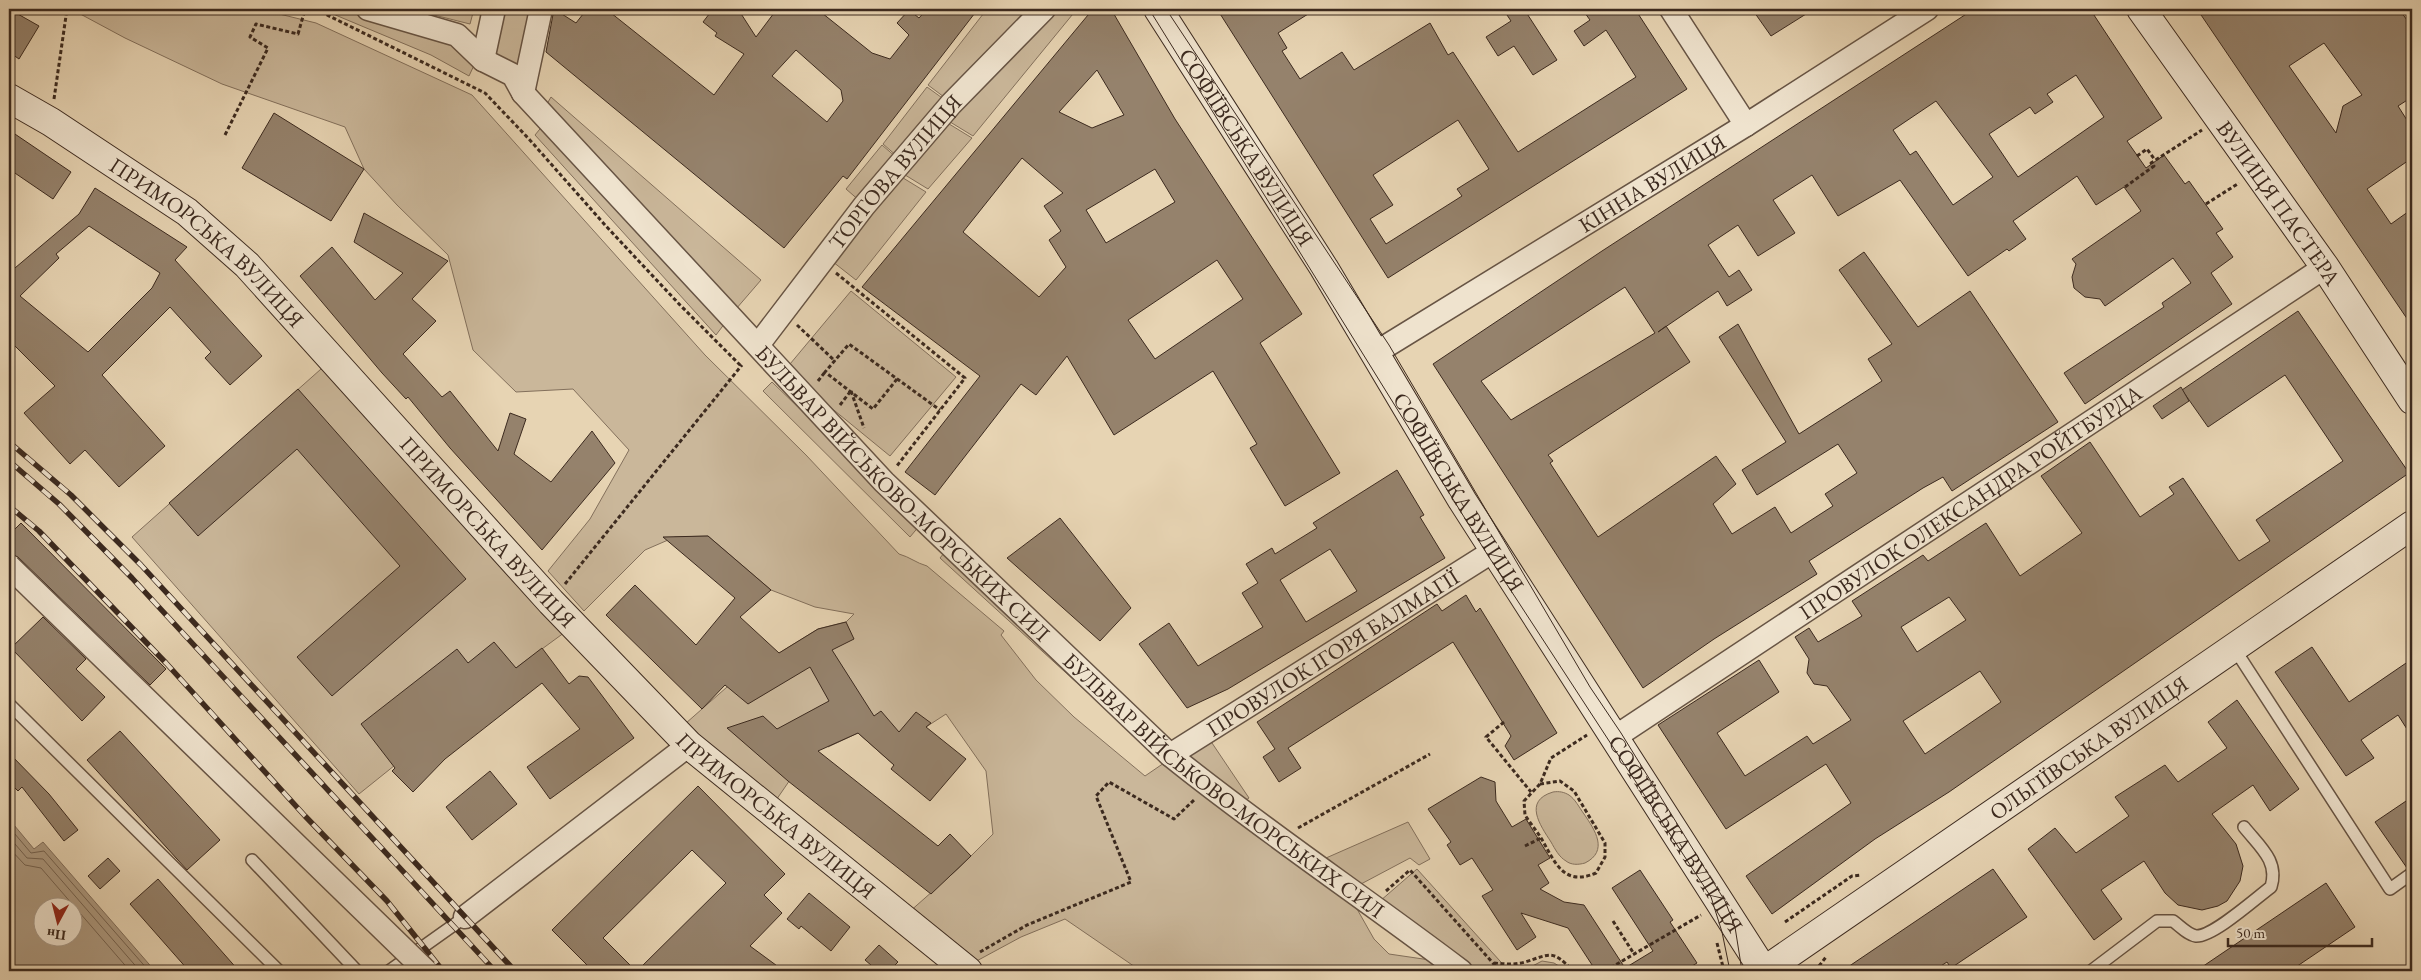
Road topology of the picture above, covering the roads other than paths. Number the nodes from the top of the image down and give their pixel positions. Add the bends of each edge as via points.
1 (368, 9) edge
2 (494, 9) edge
3 (541, 9) edge
4 (1044, 9) edge
5 (1158, 9) edge
6 (1670, 9) edge
7 (1927, 9) edge
8 (2141, 9) edge
9 (483, 60) junction
10 (523, 93) junction
11 (9, 98) edge
12 (1746, 125) junction
13 (2325, 267) junction
14 (758, 345) junction
15 (1375, 353) junction
16 (2412, 400) edge
17 (2412, 525) edge
18 (1495, 550) junction
19 (9, 566) edge
20 (2234, 648) junction
21 (9, 704) edge
22 (1611, 730) junction
23 (689, 745) junction
24 (1170, 756) junction
25 (2244, 827) dead end
26 (252, 860) dead end
27 (2411, 874) dead end
28 (465, 917) joint
29 (965, 968) edge
30 (279, 971) edge
31 (357, 971) edge
32 (389, 971) edge
33 (426, 971) edge
34 (1461, 971) edge
35 (1764, 971) edge
36 (2091, 971) edge

1 - 9 street, БУЛЬВАР ВІЙСЬКОВО-МОРСЬКИХ СИЛ via 457,35
2 - 9 street
3 - 10 street
4 - 14 street, ТОРГОВА ВУЛИЦЯ via 951,104 864,206
5 - 15 main road, СОФІЇВСЬКА ВУЛИЦЯ
6 - 12 street
7 - 12 street, КІННА ВУЛИЦЯ
8 - 13 main road, ВУЛИЦЯ ПАСТЕРА
9 - 10 street, БУЛЬВАР ВІЙСЬКОВО-МОРСЬКИХ СИЛ via 513,75
10 - 14 street, БУЛЬВАР ВІЙСЬКОВО-МОРСЬКИХ СИЛ
11 - 23 main road, ПРИМОРСЬКА ВУЛИЦЯ via 187,212 247,265 551,602
12 - 15 street, КІННА ВУЛИЦЯ
13 - 16 main road, ВУЛИЦЯ ПАСТЕРА
13 - 22 street, ПРОВУЛОК ОЛЕКСАНДРА РОЙТБУРДА
14 - 24 street, БУЛЬВАР ВІЙСЬКОВО-МОРСЬКИХ СИЛ via 884,482
15 - 18 main road, СОФІЇВСЬКА ВУЛИЦЯ
17 - 20 main road, ОЛЬГІЇВСЬКА ВУЛИЦЯ
18 - 22 main road, СОФІЇВСЬКА ВУЛИЦЯ
18 - 24 street, ПРОВУЛОК ІГОРЯ БАЛМАГІЇ
19 - 33 street, bridge
20 - 27 lane via 2390,889
20 - 35 main road, ОЛЬГІЇВСЬКА ВУЛИЦЯ
21 - 30 lane
22 - 35 main road, СОФІЇВСЬКА ВУЛИЦЯ
23 - 28 street
23 - 29 main road, ПРИМОРСЬКА ВУЛИЦЯ
24 - 34 street, БУЛЬВАР ВІЙСЬКОВО-МОРСЬКИХ СИЛ
25 - 36 lane via 2272,863 2274,877 2271,887 2210,932 2196,936 2174,921 2158,921
26 - 31 lane
28 - 32 lane

